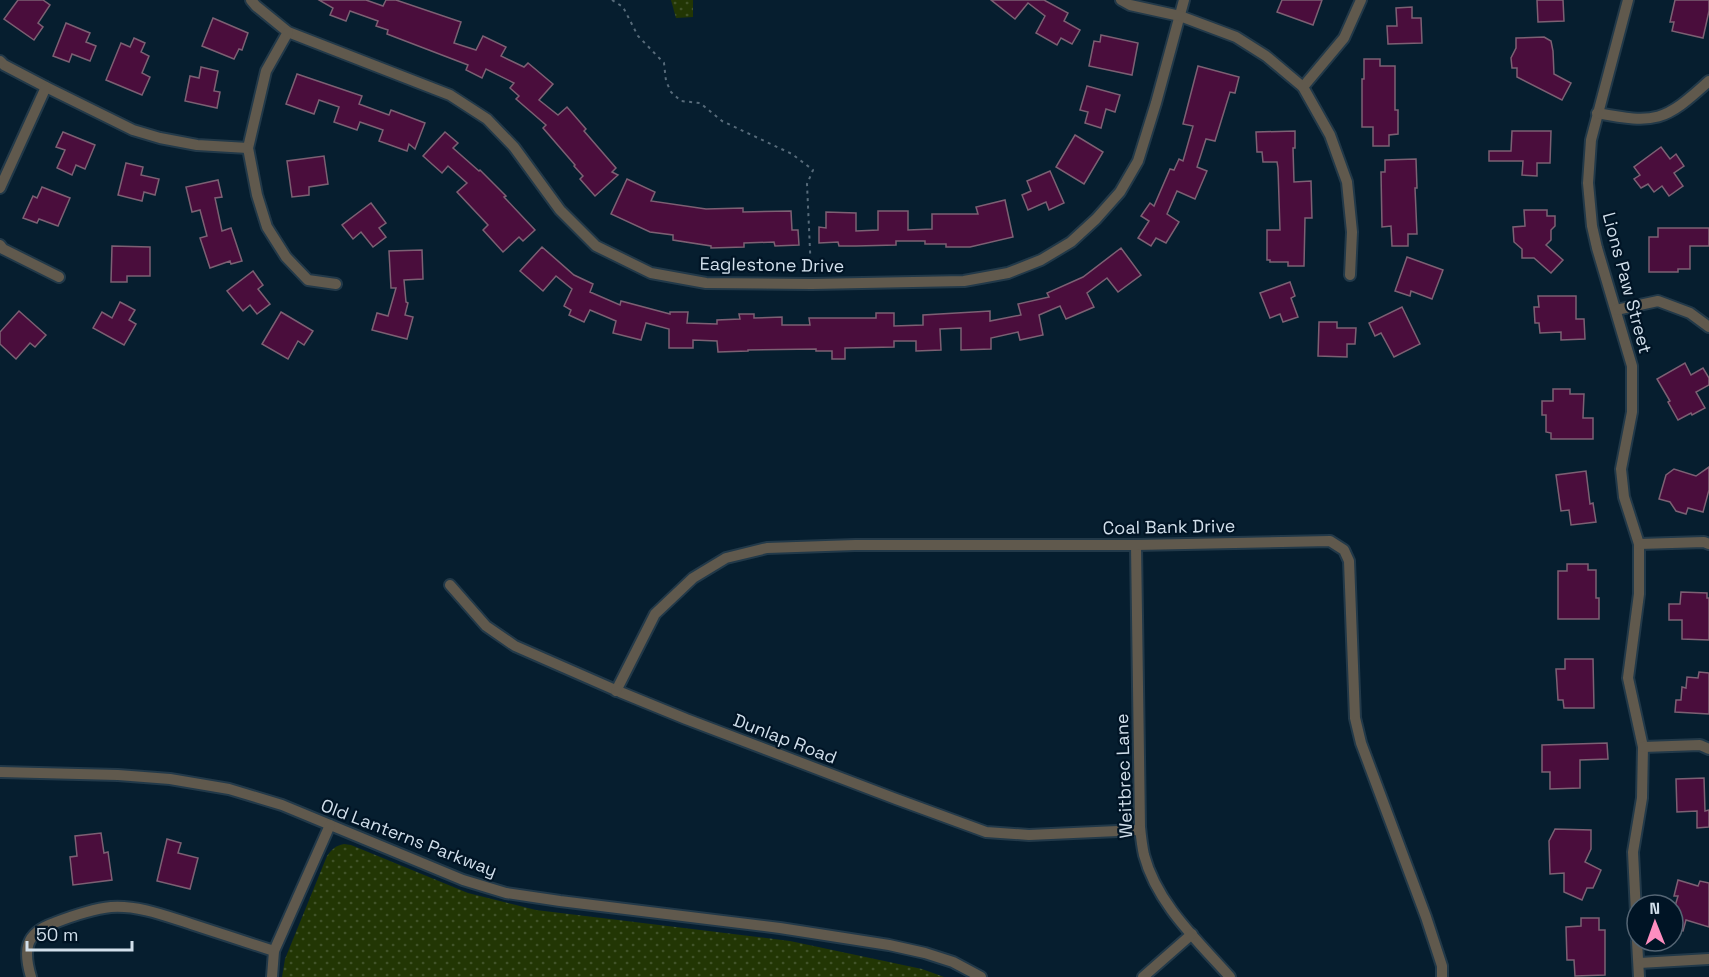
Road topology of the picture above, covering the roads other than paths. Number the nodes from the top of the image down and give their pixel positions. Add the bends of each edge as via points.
1 (251, 0) edge
2 (1121, 0) edge
3 (1184, 0) edge
4 (1361, 0) edge
5 (1628, 0) edge
6 (1180, 15) junction
7 (288, 32) junction
8 (0, 61) edge
9 (1709, 81) edge
10 (46, 87) junction
11 (1304, 87) junction
12 (1597, 113) junction
13 (248, 148) junction
14 (0, 188) edge
15 (0, 245) edge
16 (1350, 274) dead end
17 (59, 277) dead end
18 (336, 284) dead end
19 (1616, 310) junction
20 (1709, 327) edge
21 (1639, 544) junction
22 (1709, 544) edge
23 (1136, 545) junction
24 (450, 585) dead end
25 (616, 691) junction
26 (1642, 747) junction
27 (1709, 749) edge
28 (0, 772) edge
29 (330, 825) junction
30 (1140, 830) junction
31 (1635, 893) edge
32 (1192, 934) junction
33 (274, 951) junction
34 (1638, 953) edge
35 (1709, 960) edge
36 (1638, 963) junction
37 (31, 977) edge
38 (272, 977) edge
39 (981, 977) edge
40 (1143, 977) edge
41 (1230, 977) edge
42 (1442, 977) edge
43 (1639, 977) edge

1 - 7 street, Eaglestone Drive
2 - 6 street
3 - 6 street, Eaglestone Drive
4 - 11 street via 1344,38
5 - 12 street, Lions Paw Street
6 - 7 street, Eaglestone Drive via 1138,161 1120,192 1071,242 1008,273 964,281 812,284 706,283 651,273 596,246 560,210 514,147 478,113 450,95
6 - 11 street via 1236,37
7 - 13 street via 266,71
8 - 10 street
9 - 12 street via 1685,103 1656,118 1629,119
10 - 13 street via 133,130 197,145
10 - 14 street
11 - 16 street via 1330,135 1347,182 1352,232
12 - 19 street, Lions Paw Street via 1588,160 1589,205
13 - 18 street via 267,227 286,257 308,280
15 - 17 street
19 - 20 street via 1658,301
19 - 21 street, Lions Paw Street via 1632,366 1632,412 1621,469 1624,497
21 - 22 street
21 - 26 street, Lions Paw Street via 1639,594 1628,678
23 - 25 street, Coal Bank Drive via 855,545 767,548 726,558 693,578 656,614
23 - 30 street, Weitbrec Lane
23 - 42 street, Coal Bank Drive via 1330,541 1344,550 1348,561 1355,718 1426,917
24 - 25 street, Dunlap Road via 486,626 515,646
25 - 30 street, Dunlap Road via 986,832 1029,835
26 - 27 street via 1700,745
26 - 31 street, Lions Paw Street via 1642,798 1633,852
28 - 29 street, Old Lanterns Parkway via 170,779 229,789
29 - 33 street
29 - 39 street, Old Lanterns Parkway via 463,880 506,892 889,945 925,952
30 - 32 street, Weitbrec Lane via 1153,880
32 - 40 street
32 - 41 street, Weitbrec Lane
33 - 37 street via 136,908 112,907 44,927 29,940 26,960
33 - 38 street
34 - 36 street
35 - 36 street
36 - 43 street

